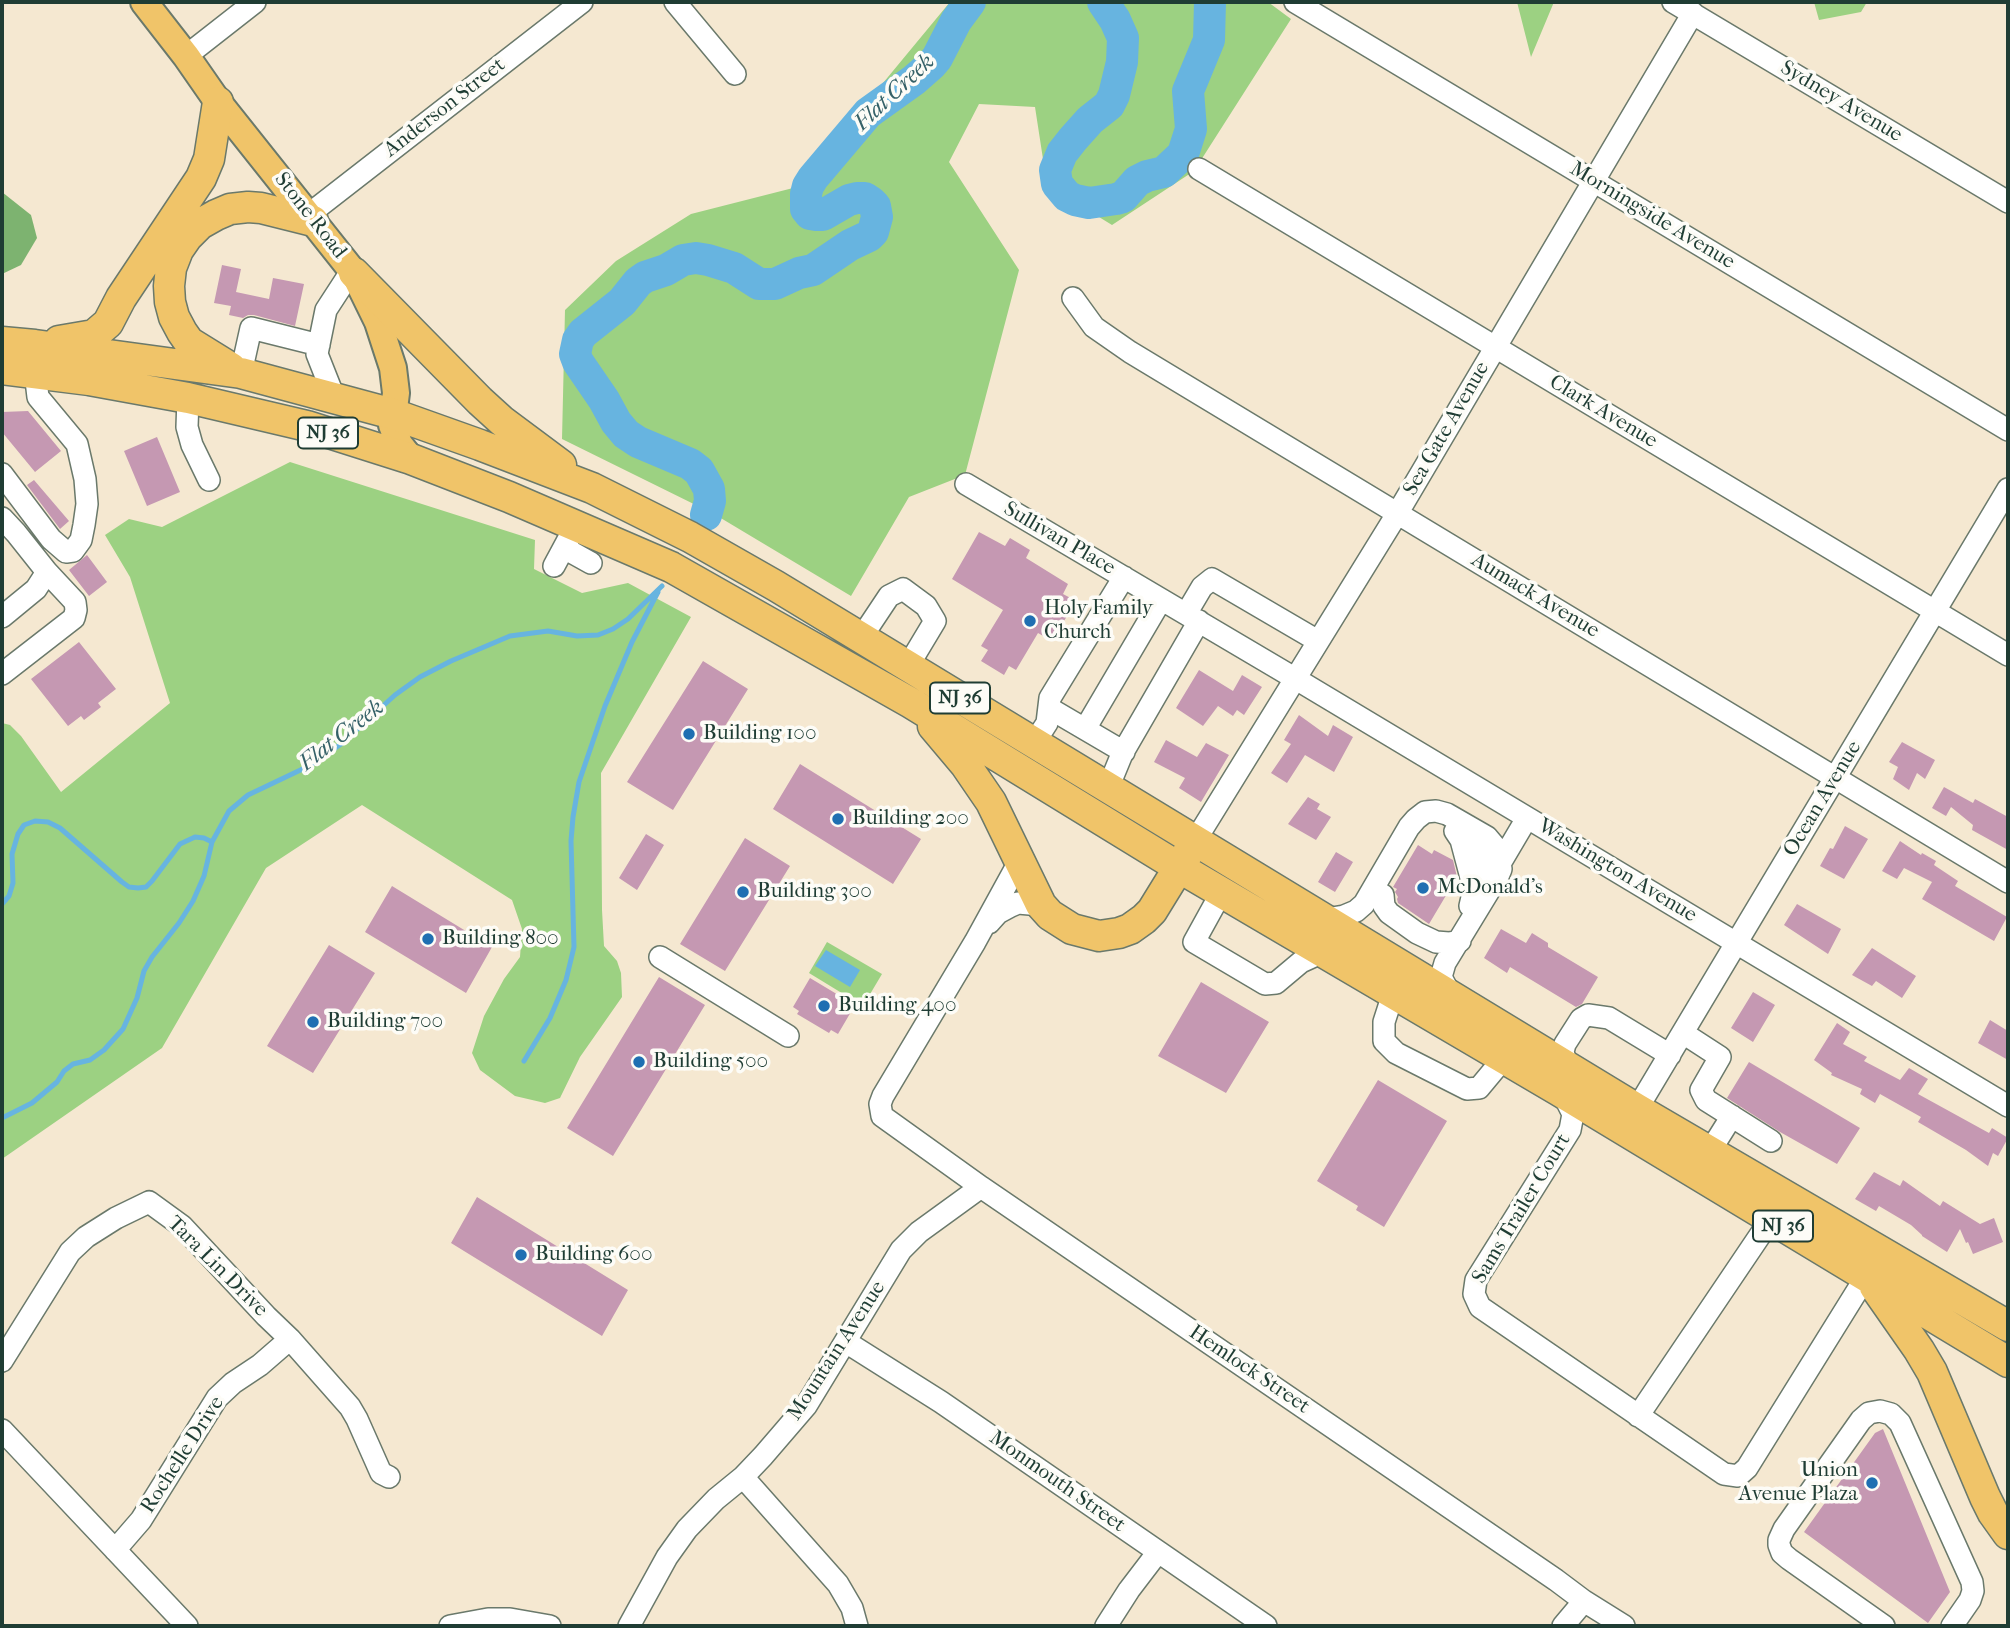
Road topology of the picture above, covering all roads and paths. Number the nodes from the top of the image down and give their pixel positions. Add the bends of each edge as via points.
1 (144, 2) edge
2 (255, 2) edge
3 (582, 2) edge
4 (675, 2) edge
5 (1295, 2) edge
6 (1673, 2) edge
7 (1693, 13) junction
8 (186, 56) junction
9 (735, 74) dead end
10 (218, 102) junction
11 (1199, 169) dead end
12 (1593, 180) junction
13 (2008, 202) edge
14 (310, 218) junction
15 (353, 271) junction
16 (1073, 299) dead end
17 (2, 342) edge
18 (319, 345) junction
19 (1495, 346) junction
20 (35, 359) junction
21 (2, 369) edge
22 (241, 373) junction
23 (334, 397) junction
24 (187, 398) junction
25 (393, 414) junction
26 (2008, 430) edge
27 (411, 459) junction
28 (2, 474) edge
29 (209, 480) dead end
30 (966, 485) dead end
31 (592, 488) junction
32 (2008, 489) edge
33 (1397, 514) junction
34 (2, 518) edge
35 (565, 546) junction
36 (591, 563) dead end
37 (47, 572) junction
38 (1124, 577) junction
39 (1161, 600) junction
40 (1935, 611) junction
41 (2, 617) edge
42 (1192, 618) junction
43 (1224, 636) joint
44 (861, 638) junction
45 (1318, 642) junction
46 (2008, 654) edge
47 (908, 666) junction
48 (2, 674) edge
49 (1296, 679) junction
50 (911, 703) junction
51 (1049, 708) junction
52 (1085, 729) junction
53 (1034, 743) junction
54 (1124, 752) junction
55 (1836, 777) junction
56 (1108, 788) junction
57 (1527, 818) junction
58 (1195, 841) junction
59 (1020, 860) junction
60 (1501, 862) junction
61 (1180, 868) junction
62 (2008, 882) edge
63 (1221, 893) junction
64 (1383, 895) junction
65 (1041, 905) junction
66 (1356, 911) junction
67 (1326, 919) junction
68 (1461, 938) junction
69 (975, 942) junction
70 (1737, 943) junction
71 (1323, 952) junction
72 (660, 957) dead end
73 (1393, 993) junction
74 (1450, 994) junction
75 (1683, 1032) junction
76 (788, 1036) dead end
77 (1670, 1055) junction
78 (1504, 1058) junction
79 (1565, 1079) junction
80 (2008, 1106) edge
81 (1637, 1109) junction
82 (1732, 1116) junction
83 (1772, 1141) dead end
84 (1710, 1151) junction
85 (981, 1187) junction
86 (1772, 1219) junction
87 (1867, 1275) junction
88 (2008, 1326) edge
89 (290, 1339) junction
90 (846, 1342) junction
91 (2, 1361) edge
92 (2008, 1362) edge
93 (1639, 1416) junction
94 (2, 1430) edge
95 (389, 1477) dead end
96 (743, 1477) junction
97 (2008, 1534) edge
98 (116, 1550) junction
99 (1158, 1552) junction
100 (1584, 1601) junction
101 (187, 1626) edge
102 (450, 1626) edge
103 (550, 1626) edge
104 (629, 1626) edge
105 (857, 1626) edge
106 (1106, 1626) edge
107 (1266, 1626) edge
108 (1563, 1626) edge
109 (1624, 1626) edge
110 (1884, 1626) edge
111 (1952, 1626) edge

1 - 8 main road, Stone Road
2 - 8 street
3 - 14 street, Anderson Street
4 - 9 street
5 - 12 street, Morningside Avenue
6 - 7 street, Sydney Avenue
7 - 12 street, Sea Gate Avenue
7 - 13 street, Sydney Avenue
8 - 10 main road, Stone Road
10 - 14 main road, Stone Road
10 - 20 highway via 209,159 201,178 108,323 94,335
11 - 19 street, Clark Avenue
12 - 19 street, Sea Gate Avenue
12 - 26 street, Morningside Avenue
14 - 15 main road, Stone Road
14 - 22 highway via 261,208 230,209 200,224 178,250 169,286 178,325 189,342
15 - 18 street via 327,310
15 - 25 main road, Stone Road via 378,322 393,368
15 - 31 highway via 502,421
16 - 33 street, Aumack Avenue via 1094,327 1130,352
17 - 20 highway, NJ 36
18 - 22 street via 251,328
18 - 23 street via 317,354
19 - 33 street, Sea Gate Avenue
19 - 40 street, Clark Avenue
20 - 21 highway, NJ 36
20 - 22 highway, NJ 36
20 - 24 highway, NJ 36 via 89,380
20 - 28 street via 38,397 77,444 85,479 84,525 73,551 66,552 51,539
22 - 23 highway, NJ 36
23 - 25 highway, NJ 36
24 - 27 highway, NJ 36 via 307,426
24 - 29 street via 187,427
25 - 27 main road, Stone Road via 395,436
25 - 31 highway, NJ 36
27 - 35 highway, NJ 36 via 509,496
30 - 38 street, Sullivan Place
31 - 44 highway, NJ 36 via 724,555
32 - 40 street, Ocean Avenue
33 - 45 street, Sea Gate Avenue
33 - 55 street, Aumack Avenue
34 - 37 street
35 - 36 street
35 - 50 highway, NJ 36 via 638,552
37 - 41 street via 36,589
37 - 48 street via 75,602 74,618
38 - 39 street, Sullivan Place
38 - 51 street
39 - 42 street, Sullivan Place
39 - 52 street
40 - 46 street, Clark Avenue
40 - 55 street, Ocean Avenue
42 - 43 street, Sullivan Place
42 - 45 street via 1202,587 1212,579
42 - 54 street
43 - 49 street, Washington Avenue
44 - 47 highway, NJ 36
44 - 47 street via 889,596 903,589 926,606 935,621
45 - 49 street, Sea Gate Avenue
47 - 53 highway, NJ 36
49 - 57 street, Washington Avenue
49 - 58 street, Sea Gate Avenue
50 - 59 highway via 980,784
50 - 61 highway, NJ 36
51 - 52 street
51 - 53 street
52 - 54 street
53 - 56 highway, NJ 36
54 - 56 street
55 - 62 street, Aumack Avenue
55 - 70 street, Ocean Avenue
56 - 58 highway, NJ 36
57 - 60 street
57 - 70 street, Washington Avenue
58 - 61 highway
58 - 67 highway, NJ 36
59 - 65 highway
59 - 69 street
60 - 66 street via 1496,845 1487,837 1447,814 1425,812 1409,827
60 - 68 street via 1498,876
61 - 63 highway, NJ 36
61 - 65 highway via 1152,911 1119,933 1099,936 1072,929
63 - 71 highway, NJ 36
63 - 71 street via 1194,942 1265,984 1276,983 1301,962
64 - 66 street via 1369,908
64 - 68 street via 1393,918 1427,939 1443,943
64 - 68 street via 1423,831 1443,825 1455,831 1480,847 1485,856
65 - 69 street via 1018,903 1004,909
66 - 67 street
67 - 74 highway, NJ 36
68 - 74 street via 1441,977
69 - 85 street, Hemlock Street via 883,1096 880,1109 887,1122
70 - 75 street, Ocean Avenue
70 - 80 street, Washington Avenue
71 - 73 highway, NJ 36
72 - 76 street
73 - 78 highway, NJ 36
73 - 78 street via 1384,1022 1384,1041 1396,1053 1467,1088 1479,1088
74 - 79 highway, NJ 36
75 - 77 street, Ocean Avenue
75 - 82 street via 1720,1057 1701,1090 1706,1100
77 - 79 street via 1609,1018 1588,1015 1581,1018 1565,1044
77 - 81 street, Ocean Avenue
78 - 79 highway, NJ 36
79 - 81 highway, NJ 36
79 - 86 highway, NJ 36
79 - 93 street, Sams Trailer Court via 1573,1114 1570,1130 1476,1280 1474,1294 1480,1307
81 - 84 highway, NJ 36
82 - 83 street
82 - 84 street
84 - 88 highway, NJ 36
85 - 90 street, Mountain Avenue via 912,1238
85 - 100 street, Hemlock Street
86 - 87 highway, NJ 36
86 - 93 street
87 - 92 highway, NJ 36
87 - 93 street, Sams Trailer Court via 1747,1468 1738,1475 1724,1474
87 - 97 highway via 1932,1372 1984,1497
89 - 91 street, Tara Lin Drive via 182,1226 149,1202 86,1237 70,1252
89 - 95 street, Tara Lin Drive via 350,1407 381,1473
89 - 98 street, Rochelle Drive via 217,1398 141,1520
90 - 96 street, Mountain Avenue via 806,1406
90 - 99 street, Monmouth Street
94 - 98 street
96 - 104 street, Mountain Avenue via 687,1529
96 - 105 street via 838,1584
98 - 101 street
99 - 106 street
99 - 107 street, Monmouth Street
100 - 108 street
100 - 109 street, Hemlock Street
102 - 103 street via 488,1619
110 - 111 street via 1788,1559 1779,1545 1784,1529 1861,1420 1880,1410 1900,1423 1972,1582 1970,1600

